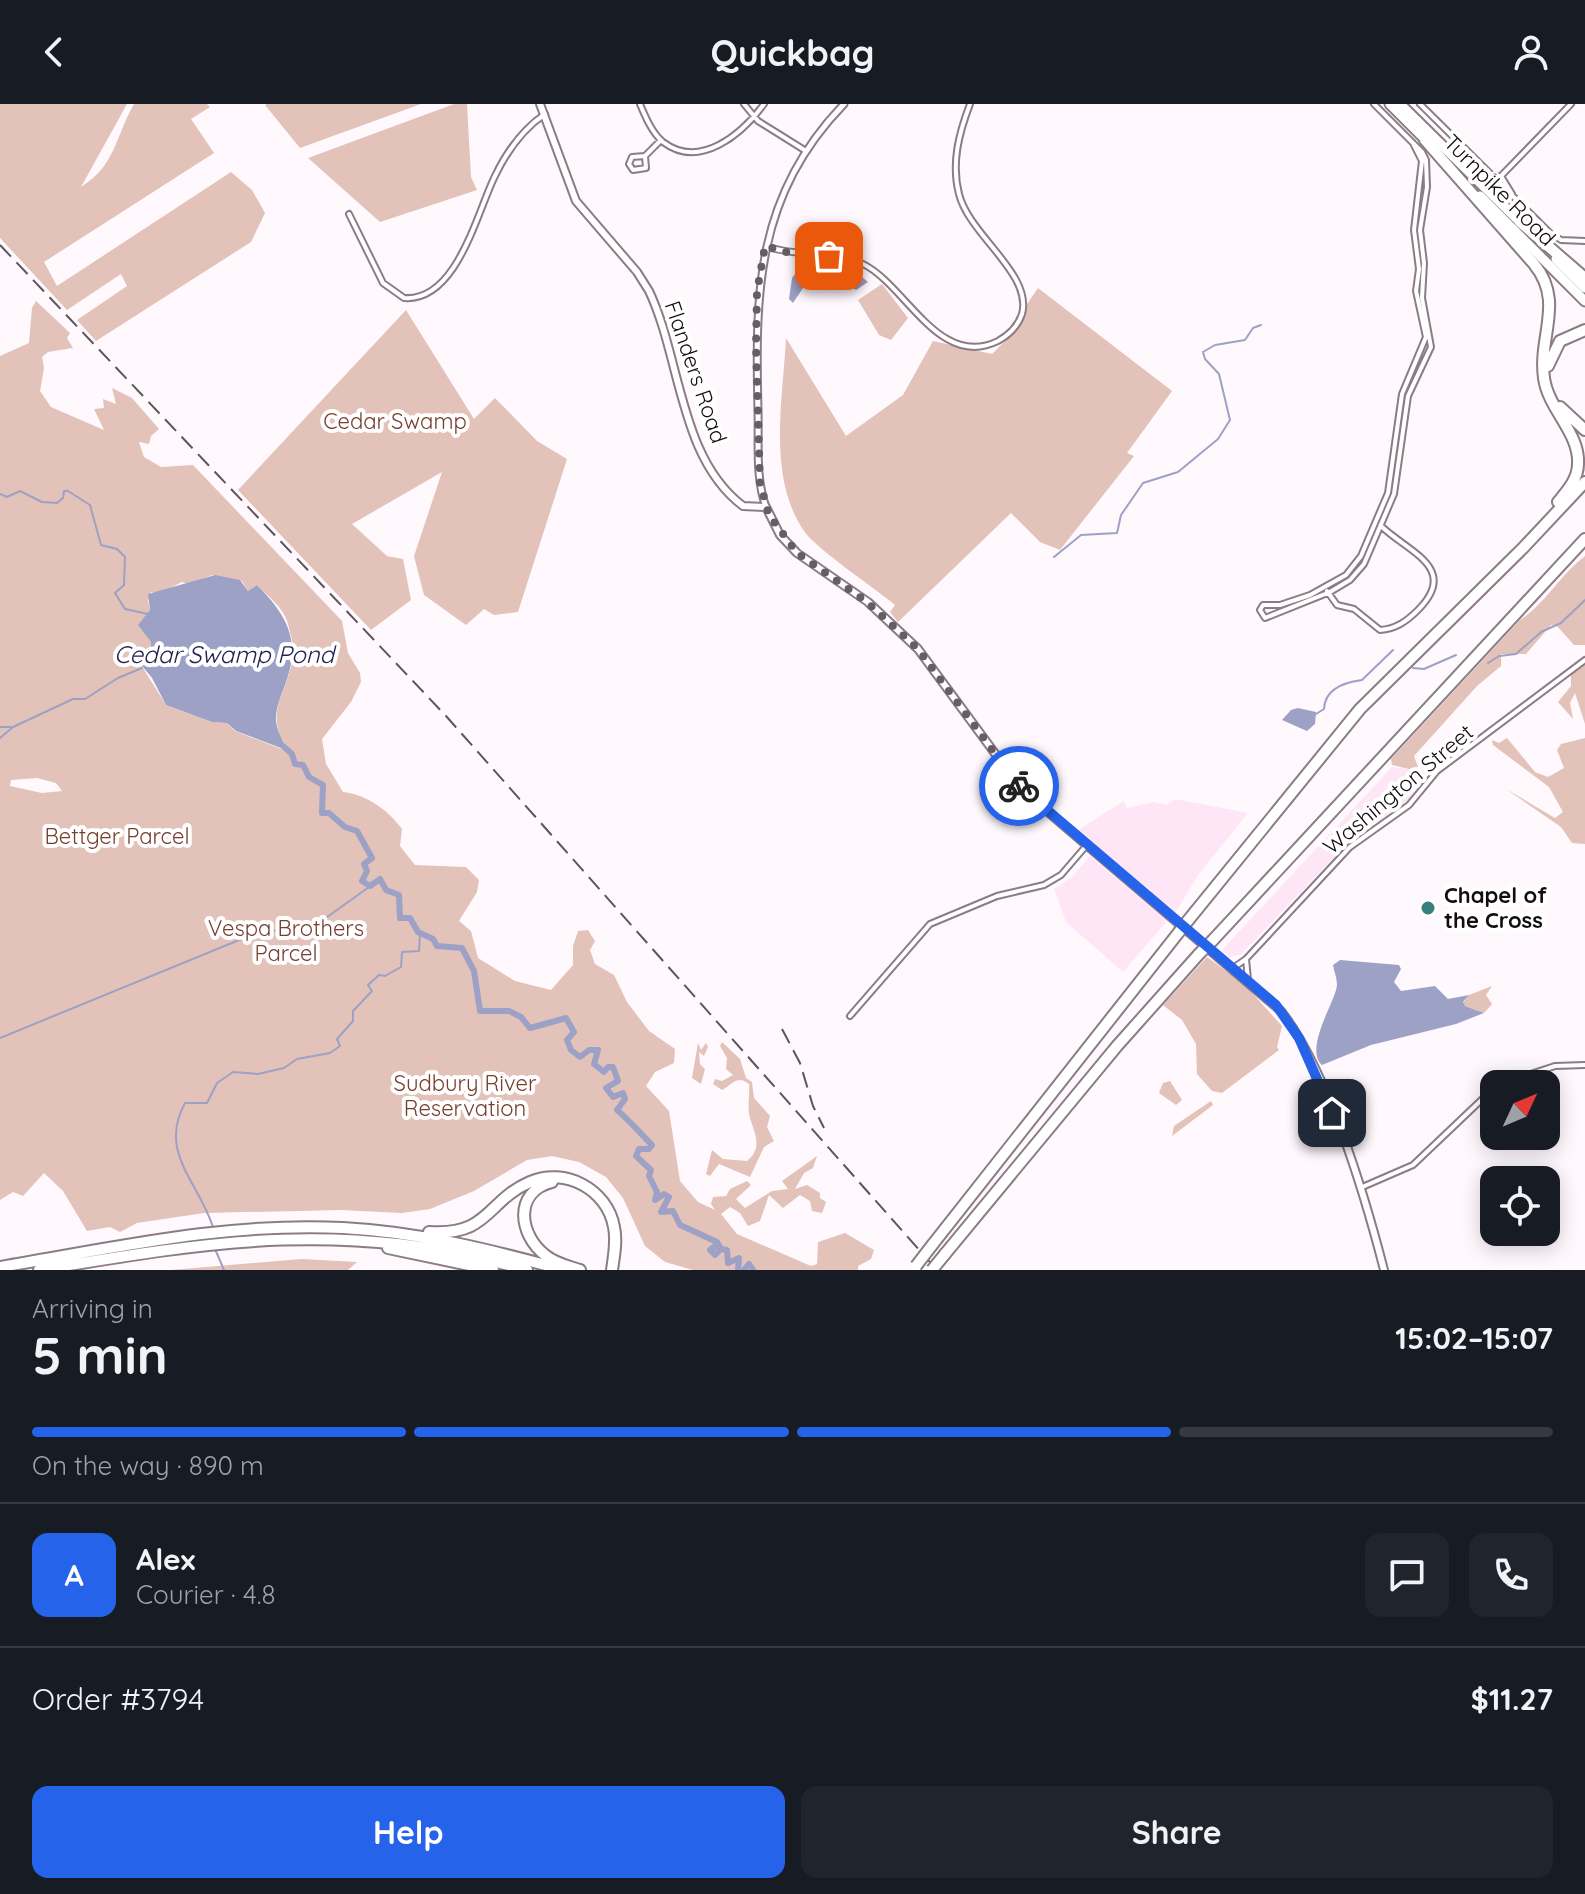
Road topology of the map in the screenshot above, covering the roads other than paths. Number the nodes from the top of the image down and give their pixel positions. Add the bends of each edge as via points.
1 (540, 104) edge
2 (640, 104) edge
3 (744, 104) edge
4 (764, 104) edge
5 (844, 104) edge
6 (970, 104) edge
7 (1374, 104) edge
8 (1390, 104) edge
9 (1400, 104) edge
10 (1420, 104) edge
11 (1571, 104) edge
12 (545, 114) junction
13 (753, 116) junction
14 (661, 140) junction
15 (1425, 140) junction
16 (806, 151) junction
17 (645, 156) junction
18 (1424, 167) junction
19 (1501, 176) junction
20 (1493, 178) junction
21 (1513, 196) junction
22 (349, 214) dead end
23 (1520, 222) junction
24 (1585, 241) edge
25 (765, 246) junction
26 (1585, 278) edge
27 (1585, 288) edge
28 (1585, 301) edge
29 (1585, 330) edge
30 (1585, 430) edge
31 (1585, 482) edge
32 (766, 507) junction
33 (1381, 526) junction
34 (1585, 539) edge
35 (1523, 548) junction
36 (1585, 549) edge
37 (1327, 590) junction
38 (1531, 597) junction
39 (1585, 660) edge
40 (1086, 846) junction
41 (1246, 959) junction
42 (1233, 968) junction
43 (1248, 980) junction
44 (850, 1016) dead end
45 (1585, 1065) edge
46 (1543, 1070) edge
47 (1480, 1101) edge
48 (1360, 1188) junction
49 (358, 1229) junction
50 (307, 1237) junction
51 (0, 1267) edge
52 (915, 1268) edge
53 (39, 1270) edge
54 (493, 1270) edge
55 (527, 1270) edge
56 (564, 1270) edge
57 (580, 1270) edge
58 (610, 1270) edge
59 (932, 1270) edge
60 (1384, 1270) edge

1 - 12 main road, Flanders Road
2 - 14 street
3 - 13 street
4 - 13 street
5 - 16 street
6 - 25 street via 956,152 959,194 970,221 1013,274 1023,295 1021,317 1002,339 981,346 954,342 929,326 866,265
7 - 18 street via 1422,152
8 - 15 highway, Turnpike Road
9 - 23 highway, Turnpike Road
10 - 20 street
11 - 19 street
12 - 22 street via 503,161 461,256 423,295 404,298 385,286
12 - 32 main road, Flanders Road via 576,201 637,272 652,299 706,458 739,504
13 - 14 street via 711,150 674,147
13 - 16 street
14 - 17 street
15 - 28 highway, Turnpike Road
15 - 35 highway via 1537,268 1550,298 1544,380 1576,448 1578,466 1572,483
16 - 25 street
17 - 17 street via 632,157 633,170 646,168
18 - 33 street via 1422,298 1432,343 1408,396 1398,477
18 - 37 street via 1414,230 1425,345 1402,394 1392,476 1379,518 1356,565
19 - 20 street
19 - 21 street
20 - 21 street
21 - 24 street via 1555,237
23 - 26 highway
23 - 27 highway, Turnpike Road
25 - 32 street via 756,346 760,483
29 - 30 highway via 1557,344 1548,371 1559,406
31 - 35 highway
32 - 40 main road via 780,535 797,553 867,602 918,649 1013,780
33 - 37 street via 1360,569
33 - 37 street via 1433,572 1435,585 1422,606 1397,627 1380,630 1354,609 1337,605
34 - 38 highway
35 - 52 highway, bridge via 1347,723
36 - 38 highway
37 - 37 street via 1263,605 1262,616 1269,618
38 - 59 highway, bridge via 1138,1022
39 - 41 street, Washington Street via 1437,771 1409,805 1350,847
40 - 42 main road
40 - 44 street via 1051,882 997,896 930,924
41 - 42 street, Washington Street
41 - 43 street
42 - 43 main road
43 - 48 main road via 1276,1005 1299,1038
45 - 46 street
47 - 48 street via 1413,1165
48 - 60 main road
49 - 51 highway via 218,1231
49 - 56 highway via 459,1243
49 - 58 highway via 465,1230 526,1184 563,1178 592,1190 608,1209 615,1234
50 - 53 highway via 209,1243
50 - 54 highway
50 - 55 highway via 423,1247
57 - 58 highway via 549,1259 525,1229 525,1203 546,1184 575,1186 599,1204 610,1231

